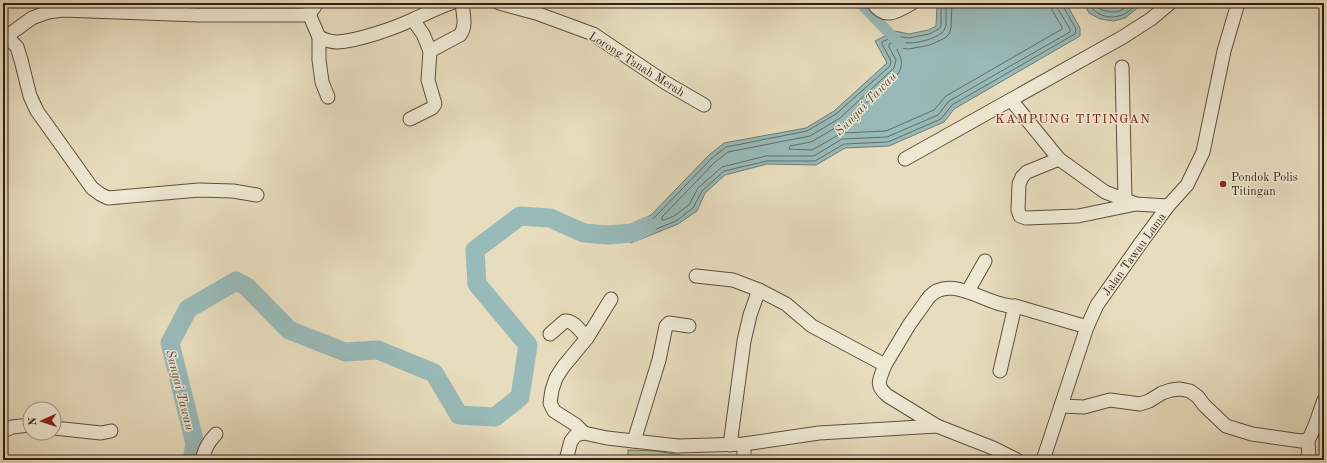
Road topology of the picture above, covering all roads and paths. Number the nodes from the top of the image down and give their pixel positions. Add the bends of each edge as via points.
1 (451, 3) edge
2 (462, 3) edge
3 (500, 3) edge
4 (873, 3) edge
5 (912, 3) edge
6 (1170, 3) edge
7 (1237, 4) edge
8 (312, 8) edge
9 (413, 20) junction
10 (319, 37) junction
11 (5, 38) edge
12 (430, 51) junction
13 (1122, 67) dead end
14 (328, 97) dead end
15 (1011, 100) junction
16 (704, 105) dead end
17 (410, 119) dead end
18 (905, 159) dead end
19 (1059, 160) junction
20 (257, 195) dead end
21 (1131, 202) junction
22 (1168, 206) junction
23 (984, 261) dead end
24 (696, 276) dead end
25 (759, 290) junction
26 (968, 291) junction
27 (611, 299) dead end
28 (1015, 306) junction
29 (689, 326) dead end
30 (1087, 327) junction
31 (550, 334) dead end
32 (587, 338) junction
33 (885, 365) junction
34 (1000, 371) dead end
35 (1324, 400) edge
36 (1061, 406) junction
37 (22, 426) edge
38 (937, 426) junction
39 (62, 429) edge
40 (3, 430) edge
41 (111, 431) dead end
42 (584, 433) junction
43 (216, 434) dead end
44 (1308, 440) junction
45 (634, 442) junction
46 (744, 444) junction
47 (730, 445) junction
48 (202, 460) edge
49 (566, 460) edge
50 (744, 460) edge
51 (1016, 460) edge
52 (1044, 460) edge
53 (1309, 460) edge

1 - 9 street
2 - 12 street via 463,31
3 - 16 street, Lorong Tanah Merah via 593,34
4 - 5 street via 885,13 895,13
6 - 15 street via 1123,37
7 - 22 street, Jalan Tawau Lama via 1224,51 1203,152 1187,185
8 - 10 street
8 - 11 street via 303,15 199,15 63,10 32,18
9 - 10 street via 349,40 327,41
9 - 12 street via 423,34
10 - 14 street via 322,82
11 - 20 street via 17,47 30,96 37,111 92,188 100,194 108,198 220,190
12 - 17 street via 428,80 435,104
13 - 21 street
15 - 18 street
15 - 19 street
19 - 21 street via 1105,192
19 - 21 street via 1027,172 1022,177 1018,210 1020,216 1078,216
21 - 22 street
22 - 30 street, Jalan Tawau Lama via 1111,284
23 - 26 street
24 - 25 street via 733,280
25 - 33 street via 786,304 812,326
25 - 47 street via 744,341
26 - 28 street via 1002,305
26 - 33 street via 944,289 933,293 909,325
27 - 32 street
28 - 30 street
28 - 34 street
29 - 45 street via 669,323 666,326 659,360
30 - 36 street, Jalan Tawau Lama
31 - 32 street via 568,321
32 - 42 street via 556,378 550,404 554,411
33 - 38 street via 879,386 882,391
35 - 44 street via 1313,433
36 - 44 street via 1084,407 1110,400 1140,404 1166,391 1180,389 1198,396 1226,426 1252,434
36 - 52 street, Jalan Tawau Lama
37 - 40 street
38 - 46 street via 819,433
38 - 51 street
39 - 41 street via 101,433
42 - 45 street
42 - 49 street via 576,435 571,441
43 - 48 street via 209,440
44 - 53 street
45 - 47 street via 678,446
46 - 47 street
46 - 50 street

